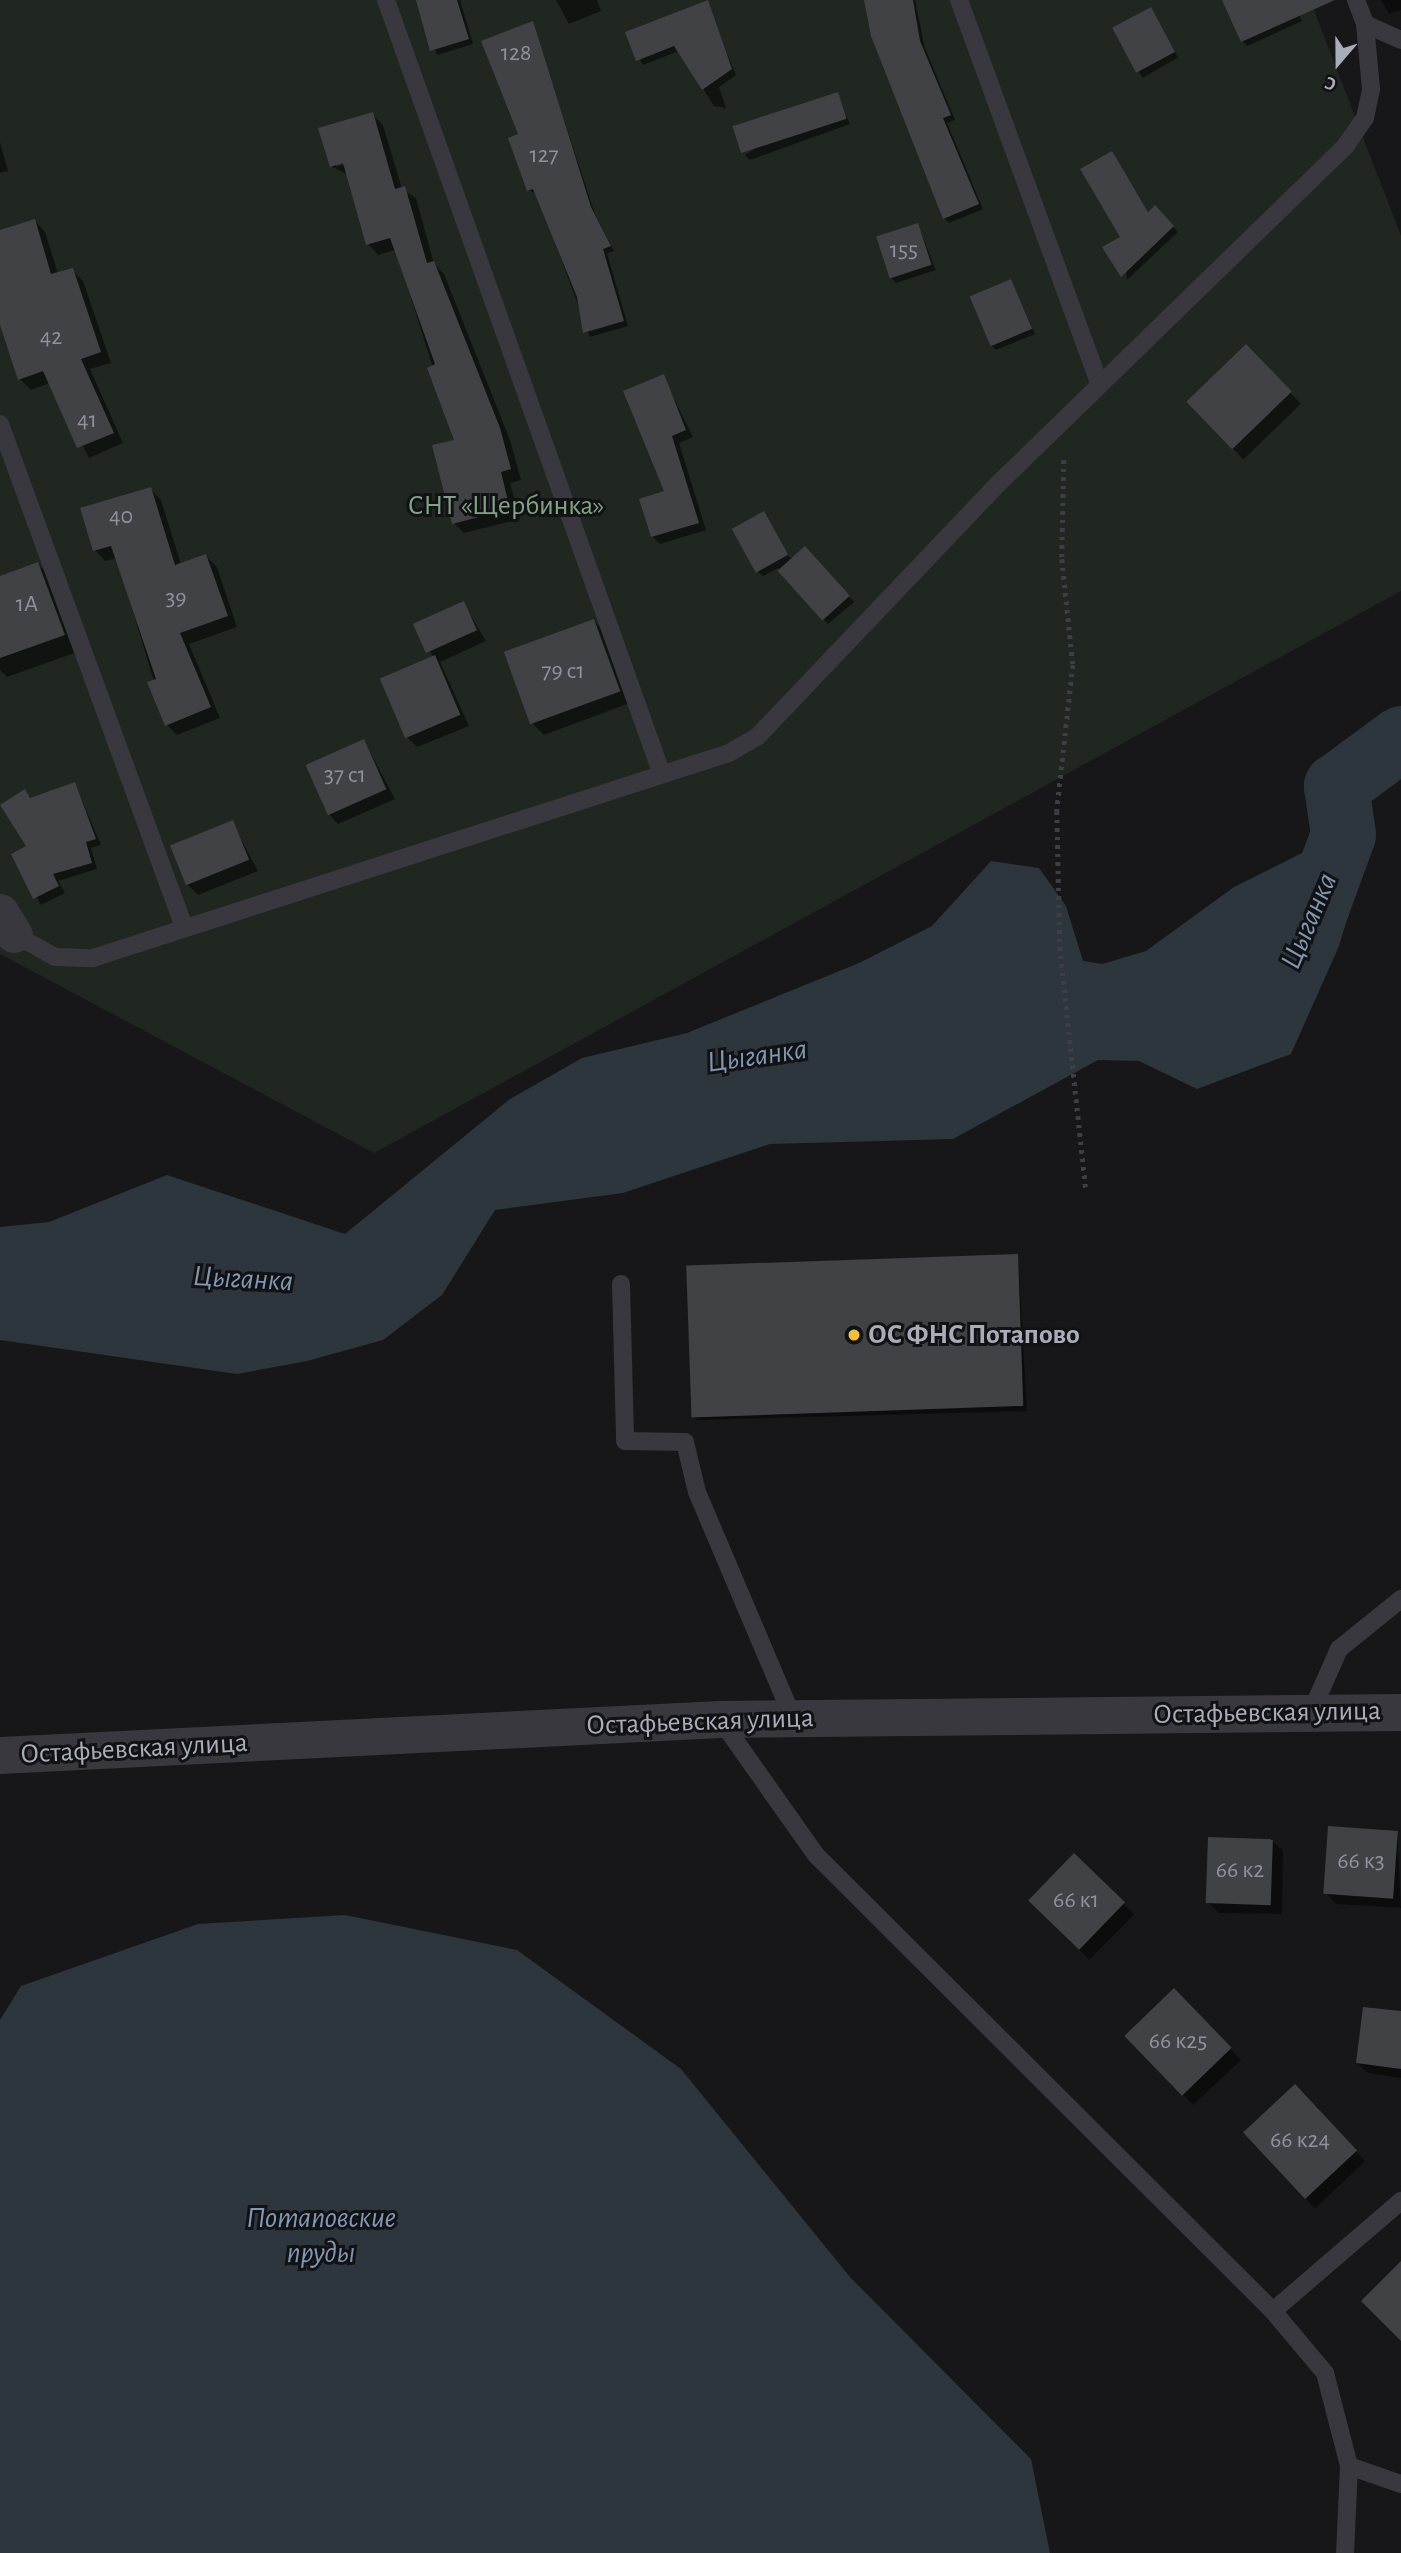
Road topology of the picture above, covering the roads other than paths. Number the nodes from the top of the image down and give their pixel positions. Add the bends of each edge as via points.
1 (386, 0) edge
2 (959, 0) edge
3 (1356, 0) edge
4 (1365, 24) junction
5 (1401, 40) edge
6 (1099, 382) junction
7 (0, 424) edge
8 (661, 772) junction
9 (7, 923) edge
10 (184, 927) junction
11 (621, 1284) dead end
12 (1401, 1598) edge
13 (1311, 1712) junction
14 (1401, 1712) edge
15 (793, 1718) junction
16 (720, 1719) junction
17 (0, 1755) edge
18 (1401, 2201) edge
19 (1273, 2311) junction
20 (1349, 2466) junction
21 (1401, 2484) edge
22 (1345, 2553) edge

1 - 8 lane
2 - 6 lane
3 - 4 lane
4 - 5 lane
4 - 6 lane via 1371,89 1366,118 1346,145
6 - 8 lane via 778,719 729,753
7 - 10 lane
8 - 10 lane
9 - 10 lane via 55,957 93,958
11 - 15 lane via 625,1441 684,1442 697,1493
12 - 13 lane via 1339,1649
13 - 14 street, Остафьевская улица
13 - 15 street, Остафьевская улица
15 - 16 street, Остафьевская улица
16 - 17 street, Остафьевская улица
16 - 19 lane via 816,1855
18 - 19 lane
19 - 20 lane via 1325,2373
20 - 21 lane
20 - 22 lane

